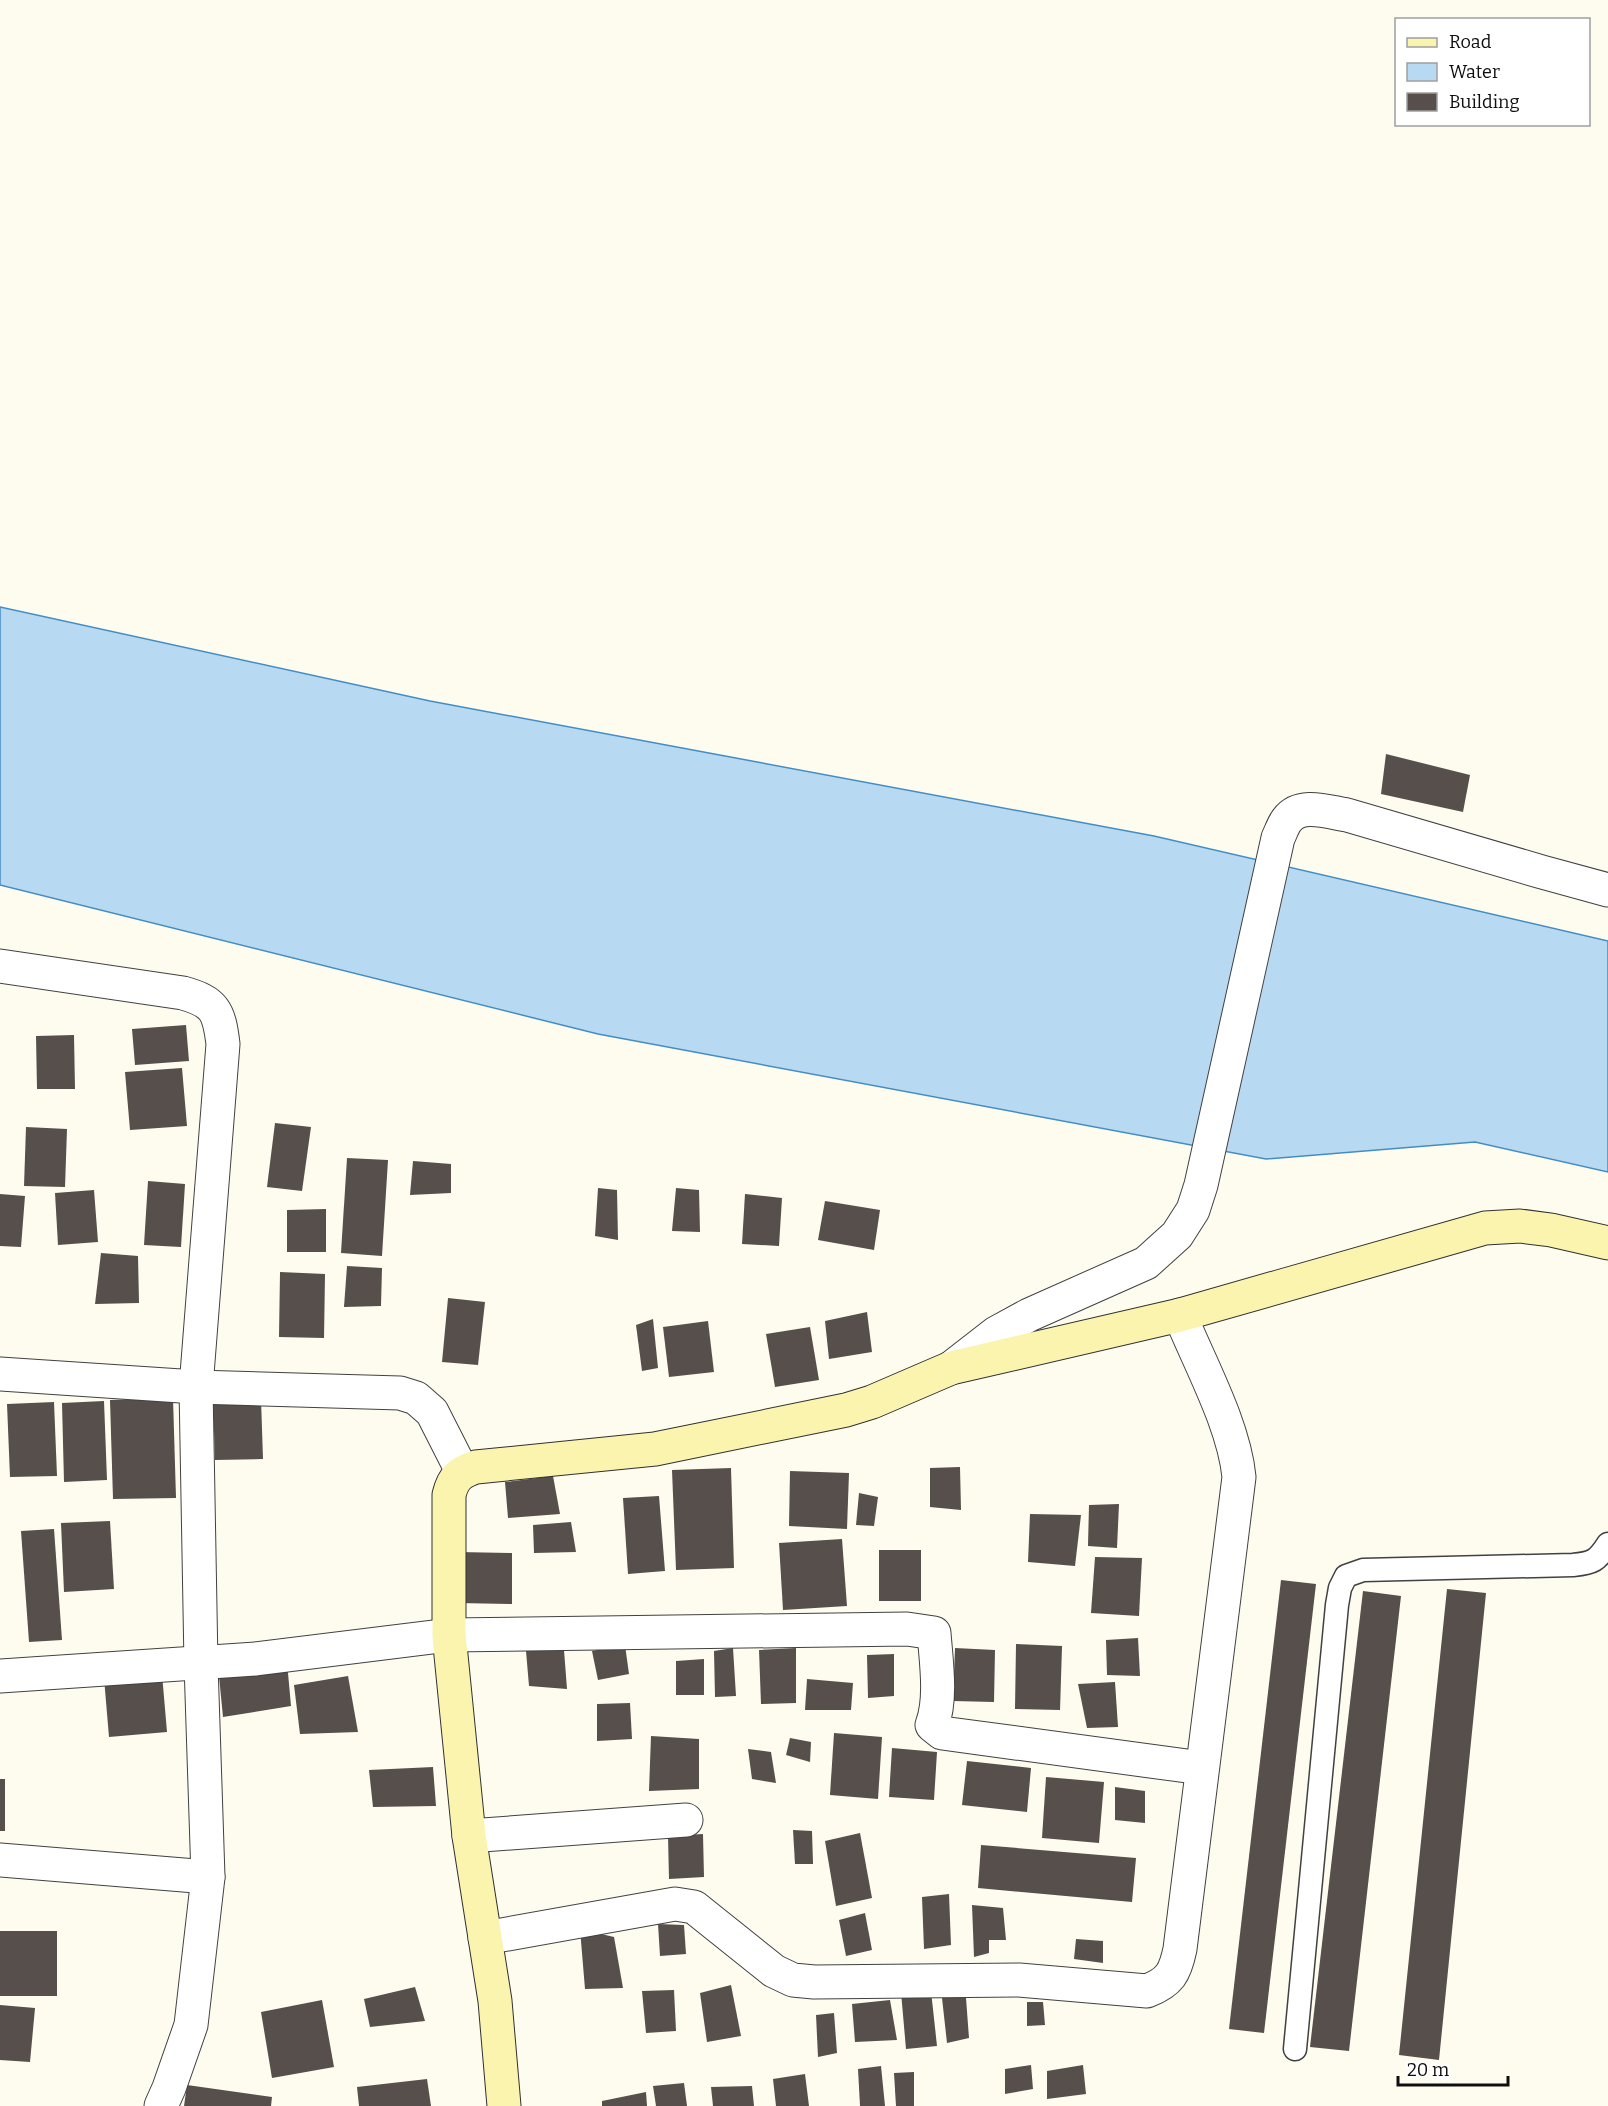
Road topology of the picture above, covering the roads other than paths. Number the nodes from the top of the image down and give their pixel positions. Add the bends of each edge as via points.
1 (1608, 890) edge
2 (0, 966) edge
3 (1608, 1243) edge
4 (1180, 1315) junction
5 (951, 1368) junction
6 (0, 1374) edge
7 (196, 1387) junction
8 (462, 1471) junction
9 (1608, 1544) edge
10 (449, 1635) junction
11 (201, 1664) junction
12 (0, 1676) edge
13 (1202, 1768) junction
14 (686, 1820) dead end
15 (469, 1836) junction
16 (0, 1860) edge
17 (208, 1877) junction
18 (484, 1938) junction
19 (1295, 2049) dead end
20 (161, 2106) edge
21 (504, 2106) edge

1 - 5 street via 1335,813 1299,811 1288,818 1278,837 1193,1209 1177,1235 1146,1263 1012,1324
2 - 7 street via 183,993 202,998 215,1010 223,1044
3 - 4 main road via 1520,1226 1485,1228
4 - 5 main road
4 - 13 street via 1228,1429 1239,1477
5 - 8 main road via 872,1402 835,1412 655,1449
6 - 7 street
7 - 8 street via 400,1393 416,1398 432,1412
7 - 11 street
8 - 10 main road via 452,1482 450,1495
9 - 19 lane via 1599,1558 1573,1565 1363,1570 1346,1576 1337,1605
10 - 11 street
10 - 13 street via 907,1629 934,1633 937,1671 932,1725 942,1733
10 - 15 main road
11 - 12 street
11 - 17 street
13 - 18 street via 1176,1967 1164,1984 1147,1990 1018,1980 793,1980 774,1971 694,1907 675,1905
14 - 15 street
15 - 18 main road
16 - 17 street
17 - 20 street via 191,2025
18 - 21 main road via 495,2001

